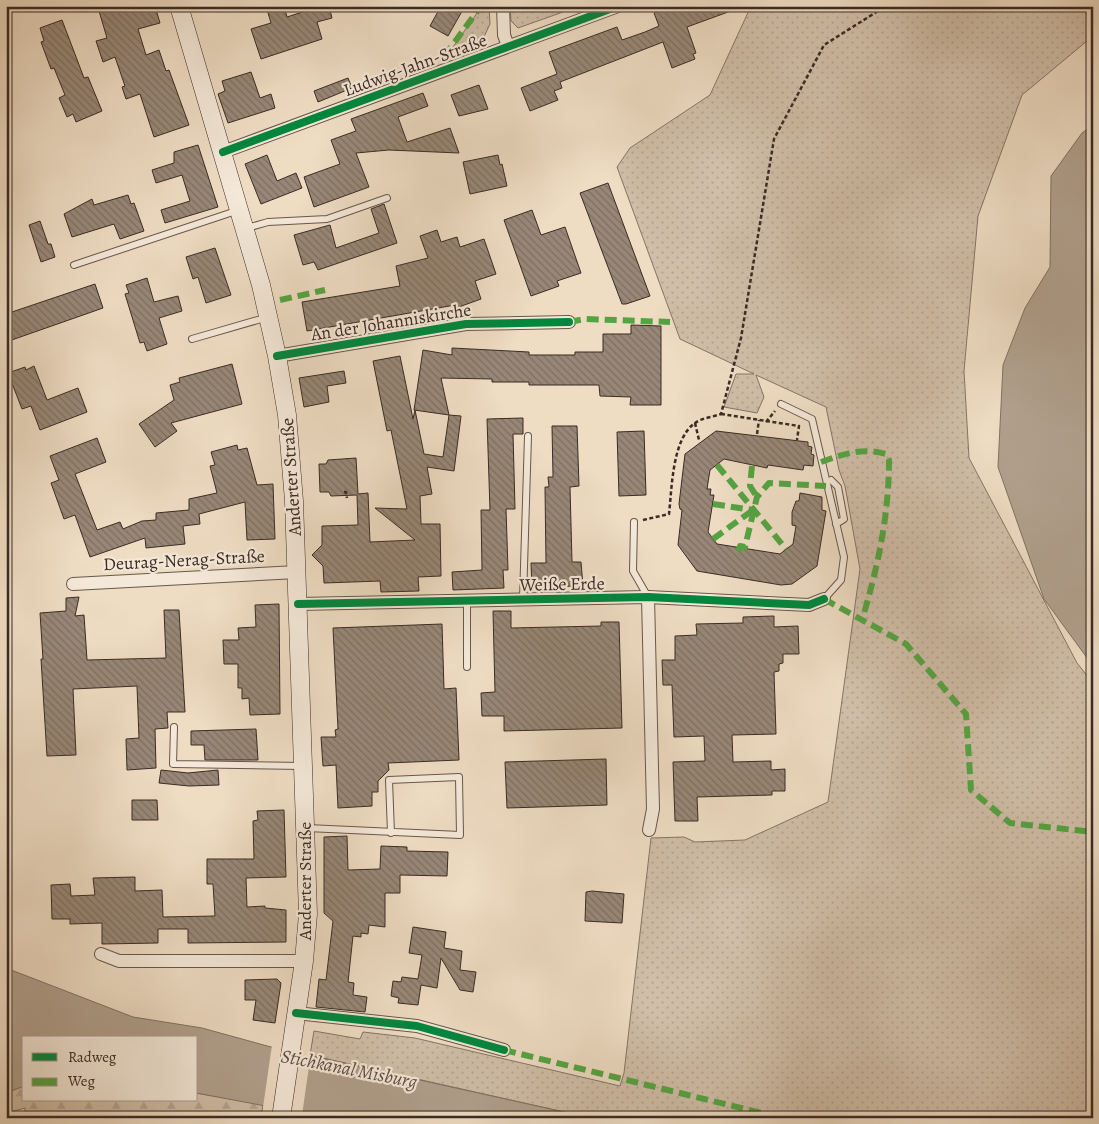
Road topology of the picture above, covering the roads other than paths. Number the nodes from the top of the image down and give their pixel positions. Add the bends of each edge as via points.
1 (179, 6) edge
2 (503, 6) edge
3 (618, 6) edge
4 (508, 46) junction
5 (223, 152) junction
6 (387, 198) dead end
7 (240, 210) junction
8 (246, 228) junction
9 (74, 265) dead end
10 (269, 317) junction
11 (569, 322) dead end
12 (192, 339) dead end
13 (277, 356) junction
14 (781, 404) dead end
15 (528, 436) dead end
16 (831, 480) dead end
17 (634, 522) road end
18 (836, 524) junction
19 (297, 572) junction
20 (73, 584) dead end
21 (648, 597) junction
22 (523, 599) junction
23 (824, 599) joint
24 (467, 600) junction
25 (298, 604) junction
26 (467, 667) dead end
27 (174, 727) dead end
28 (304, 766) junction
29 (306, 828) junction
30 (649, 830) dead end
31 (391, 833) junction
32 (101, 954) dead end
33 (304, 961) junction
34 (296, 1013) junction
35 (504, 1050) dead end
36 (282, 1116) edge

1 - 5 main road, Anderter Straße
2 - 4 street via 504,35
3 - 4 street, Ludwig-Jahn-Straße
4 - 5 street, Ludwig-Jahn-Straße
5 - 7 main road, Anderter Straße
6 - 8 lane via 327,219 268,222
7 - 8 main road, Anderter Straße
7 - 9 lane
8 - 10 main road, Anderter Straße
10 - 12 lane
10 - 13 main road, Anderter Straße
11 - 13 street, An der Johanniskirche via 466,324
13 - 19 main road, Anderter Straße via 293,469
14 - 18 lane via 812,419
15 - 22 lane
16 - 18 lane via 838,487 844,518
17 - 21 lane via 633,570
18 - 23 lane via 844,556 841,580
19 - 20 street, Deurag-Nerag-Straße
19 - 25 main road, Anderter Straße
21 - 22 street, Weiße Erde
21 - 23 street, Weiße Erde via 808,605
21 - 30 street via 653,809
22 - 24 street, Weiße Erde
24 - 25 street, Weiße Erde
24 - 26 lane
25 - 28 main road, Anderter Straße
27 - 28 lane via 173,764
28 - 29 main road, Anderter Straße
29 - 31 lane
29 - 33 main road, Anderter Straße via 308,914
31 - 31 lane via 460,835 459,777 389,780
32 - 33 street, Anderter Straße via 120,961
33 - 34 main road, Anderter Straße
34 - 35 street via 417,1026
34 - 36 main road, Anderter Straße

